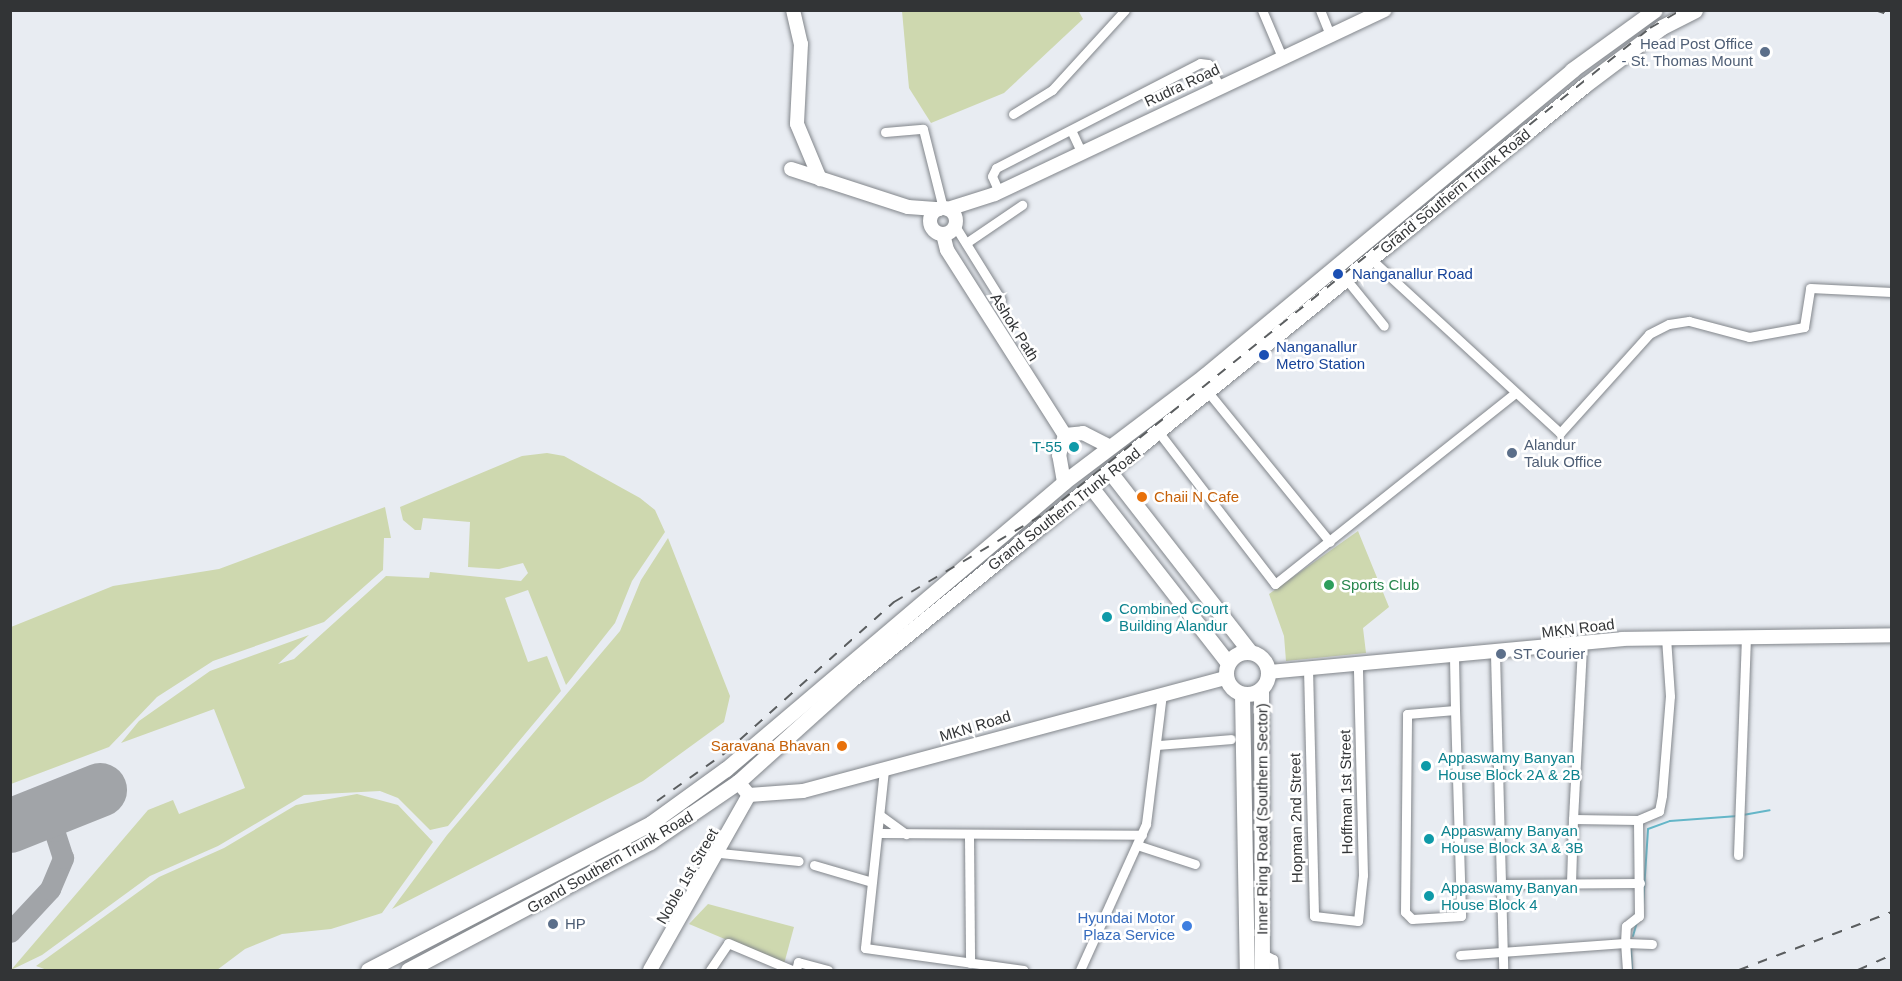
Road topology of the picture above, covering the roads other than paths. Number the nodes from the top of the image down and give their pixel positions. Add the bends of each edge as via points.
1 (793, 10) edge
2 (1125, 10) edge
3 (1262, 10) edge
4 (1320, 10) edge
5 (1385, 10) edge
6 (1655, 10) edge
7 (1695, 10) edge
8 (1330, 35) junction
9 (1599, 51) junction
10 (1282, 57) junction
11 (1610, 65) junction
12 (1219, 86) junction
13 (1012, 114) dead end
14 (1071, 130) junction
15 (885, 132) dead end
16 (1081, 152) junction
17 (791, 169) dead end
18 (820, 178) junction
19 (997, 193) junction
20 (1022, 205) dead end
21 (908, 207) junction
22 (944, 209) junction
23 (929, 223) junction
24 (955, 225) junction
25 (943, 234) junction
26 (966, 243) junction
27 (1371, 259) junction
28 (1346, 279) junction
29 (1892, 292) edge
30 (1001, 300) dead end
31 (1384, 326) dead end
32 (1208, 392) junction
33 (1514, 394) junction
34 (1160, 434) junction
35 (1065, 435) junction
36 (1108, 446) junction
37 (1110, 472) junction
38 (1064, 482) junction
39 (1090, 487) junction
40 (1330, 542) junction
41 (1892, 635) edge
42 (1746, 636) junction
43 (1666, 637) junction
44 (1582, 645) junction
45 (1250, 652) junction
46 (1495, 654) junction
47 (1454, 657) junction
48 (1358, 663) junction
49 (1308, 668) junction
50 (1227, 671) junction
51 (1269, 672) junction
52 (1261, 689) junction
53 (1162, 693) junction
54 (1242, 694) junction
55 (1455, 710) junction
56 (1231, 739) dead end
57 (1158, 746) junction
58 (726, 769) junction
59 (884, 770) junction
60 (738, 782) junction
61 (749, 795) junction
62 (880, 816) junction
63 (1573, 819) junction
64 (1638, 820) junction
65 (657, 829) junction
66 (879, 833) junction
67 (906, 834) junction
68 (1142, 835) junction
69 (969, 837) junction
70 (1137, 845) junction
71 (720, 853) junction
72 (1738, 855) dead end
73 (799, 861) dead end
74 (1195, 864) dead end
75 (814, 865) dead end
76 (872, 882) junction
77 (1571, 883) junction
78 (1640, 883) junction
79 (1502, 884) junction
80 (1362, 920) joint
81 (1624, 943) junction
82 (1652, 944) dead end
83 (1257, 951) junction
84 (1503, 954) junction
85 (1460, 955) dead end
86 (970, 963) junction
87 (953, 967) edge
88 (368, 970) edge
89 (408, 970) edge
90 (650, 970) edge
91 (710, 970) edge
92 (794, 970) edge
93 (828, 970) edge
94 (1023, 970) edge
95 (1080, 970) edge
96 (1247, 970) edge
97 (1262, 970) edge
98 (1274, 970) edge
99 (1503, 970) edge
100 (1628, 970) edge

1 - 18 street via 801,48 797,124
2 - 13 street via 1052,90
3 - 10 street
4 - 8 street
5 - 8 street, Rudra Road
6 - 9 main road, Grand Southern Trunk Road
7 - 11 main road, Grand Southern Trunk Road
8 - 10 street, Rudra Road
9 - 11 main road
9 - 36 main road, Grand Southern Trunk Road via 1204,376
10 - 12 street, Rudra Road
11 - 27 main road, Grand Southern Trunk Road
12 - 14 street via 1208,64 1200,63
12 - 16 street, Rudra Road
14 - 16 street
14 - 19 street via 996,168 992,176
15 - 22 street via 923,129
16 - 19 street, Rudra Road
17 - 18 street
18 - 21 street
19 - 22 street, Rudra Road
19 - 24 street, Rudra Road
20 - 26 street
21 - 22 street
21 - 23 street
22 - 23 street
22 - 24 street
23 - 25 street
24 - 25 street, Rudra Road
24 - 26 street
25 - 35 street, Ashok Path via 945,247
26 - 30 street
27 - 28 main road, Grand Southern Trunk Road
27 - 33 street
28 - 31 street
28 - 32 main road, Grand Southern Trunk Road
29 - 33 street via 1810,288 1804,327 1749,337 1689,321 1669,324 1649,334 1560,433
32 - 34 main road, Grand Southern Trunk Road
32 - 40 street
33 - 40 street
34 - 37 main road, Grand Southern Trunk Road
34 - 40 street via 1275,584
35 - 36 street via 1083,433
35 - 38 street via 1059,455
36 - 38 main road, Grand Southern Trunk Road
37 - 39 main road, Grand Southern Trunk Road
37 - 45 main road
38 - 58 main road, Grand Southern Trunk Road
39 - 50 main road, Inner Ring Road (Southern Sector)
39 - 60 main road, Grand Southern Trunk Road via 851,680
41 - 42 street, MKN Road
42 - 43 street, MKN Road
42 - 72 street
43 - 44 street, MKN Road
43 - 64 street via 1670,696 1662,795 1659,811
44 - 46 street, MKN Road
44 - 63 street
45 - 50 main road
45 - 51 main road via 1264,660
46 - 47 street, MKN Road
46 - 79 street
47 - 48 street, MKN Road
47 - 55 street
48 - 49 street, MKN Road
48 - 80 street, Hoffman 1st Street
49 - 51 street, MKN Road
49 - 80 street, Hopman 2nd Street via 1314,916
50 - 53 street, MKN Road
50 - 54 main road, Inner Ring Road (Southern Sector)
51 - 52 main road, Inner Ring Road (Southern Sector)
52 - 54 main road, Inner Ring Road (Southern Sector)
52 - 83 main road, Inner Ring Road (Southern Sector)
53 - 57 street
53 - 59 street, MKN Road
54 - 83 main road, Inner Ring Road (Southern Sector)
55 - 55 street via 1461,916 1412,919 1406,912 1407,714
56 - 57 street
57 - 68 street
58 - 60 main road
58 - 65 main road, Grand Southern Trunk Road
59 - 61 street, MKN Road via 803,790
59 - 62 street
60 - 61 street
60 - 65 main road, Grand Southern Trunk Road
61 - 71 street, Noble 1st Street
62 - 66 street
62 - 67 street
63 - 64 street
63 - 77 street
64 - 78 street
65 - 88 main road, Grand Southern Trunk Road
65 - 89 main road, Grand Southern Trunk Road
66 - 67 street
66 - 76 street
67 - 69 street
68 - 69 street
68 - 70 street
69 - 86 street
70 - 74 street
70 - 95 street
71 - 73 street
71 - 90 street, Noble 1st Street
75 - 76 street
76 - 87 street via 865,948
77 - 78 street
77 - 79 street
78 - 81 street via 1639,916 1626,926
79 - 84 street
81 - 82 street
81 - 84 street
81 - 100 street
83 - 96 main road
83 - 97 main road
83 - 98 street via 1273,959
84 - 85 street
84 - 99 street
86 - 87 street
86 - 94 street
91 - 92 street via 728,943
92 - 93 street via 798,962

